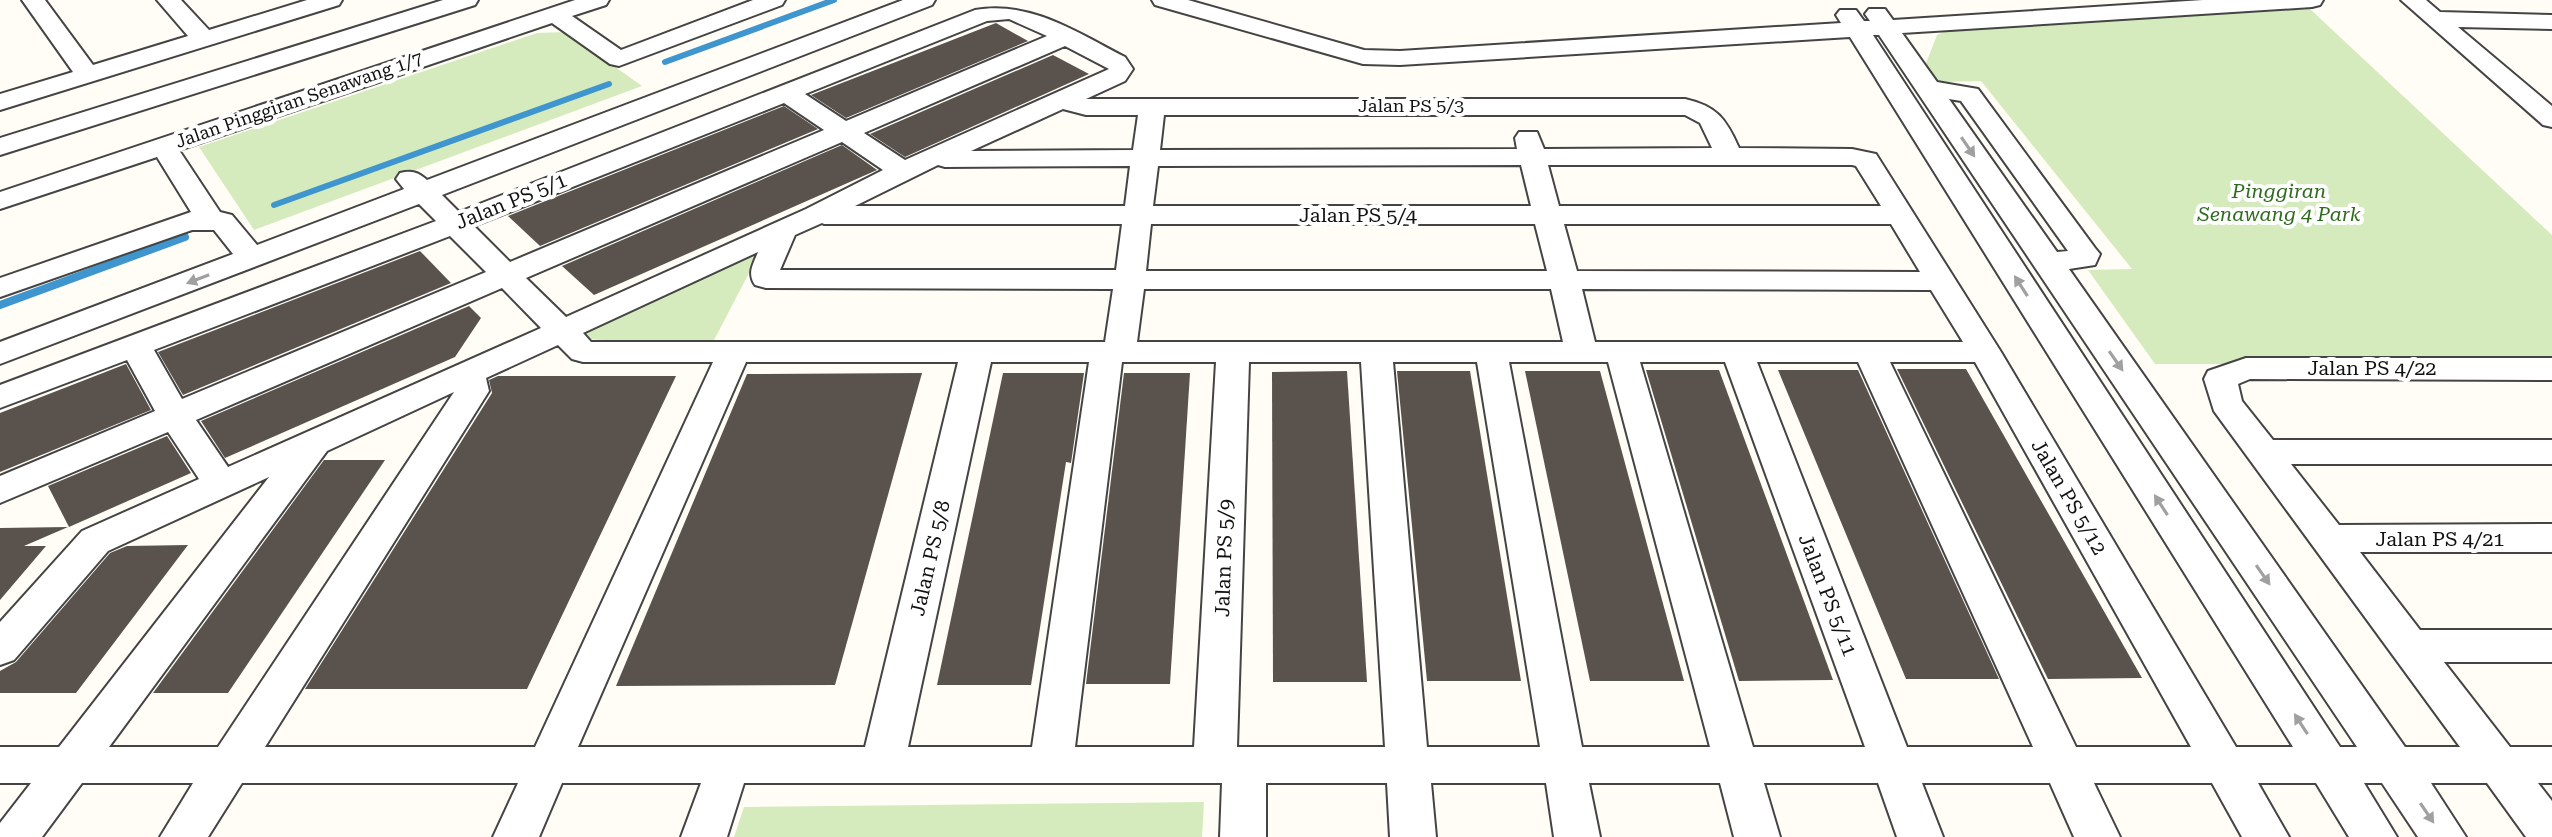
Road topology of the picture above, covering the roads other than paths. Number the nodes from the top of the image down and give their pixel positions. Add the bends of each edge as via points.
1 (33, 0) edge
2 (168, 0) edge
3 (331, 0) edge
4 (467, 0) edge
5 (598, 0) edge
6 (774, 0) edge
7 (883, 0) edge
8 (924, 0) edge
9 (1163, 0) edge
10 (1220, 0) edge
11 (2100, 0) edge
12 (2312, 0) edge
13 (2412, 0) edge
14 (292, 5) edge
15 (555, 15) junction
16 (2435, 19) junction
17 (2552, 22) edge
18 (1939, 25) junction
19 (1869, 29) junction
20 (1800, 33) junction
21 (1068, 36) junction
22 (205, 40) junction
23 (336, 43) junction
24 (619, 59) junction
25 (88, 75) junction
26 (375, 75) junction
27 (1920, 76) junction
28 (663, 92) junction
29 (785, 92) junction
30 (0, 102) edge
31 (1064, 102) junction
32 (1152, 106) junction
33 (1520, 107) junction
34 (2549, 114) edge
35 (842, 131) junction
36 (163, 146) junction
37 (0, 147) edge
38 (1729, 156) junction
39 (1533, 157) junction
40 (933, 159) junction
41 (1145, 159) junction
42 (903, 171) junction
43 (416, 186) junction
44 (0, 201) edge
45 (816, 215) junction
46 (1138, 215) junction
47 (1547, 215) junction
48 (1900, 215) junction
49 (210, 219) junction
50 (454, 224) junction
51 (784, 227) junction
52 (246, 250) junction
53 (507, 276) junction
54 (1563, 280) junction
55 (1130, 281) junction
56 (1941, 281) junction
57 (0, 288) edge
58 (0, 331) edge
59 (562, 331) junction
60 (135, 345) junction
61 (734, 352) junction
62 (977, 352) junction
63 (1114, 352) junction
64 (1233, 352) junction
65 (1376, 352) junction
66 (1491, 352) junction
67 (1582, 352) junction
68 (1621, 352) junction
69 (1737, 352) junction
70 (1869, 352) junction
71 (1985, 352) junction
72 (0, 354) edge
73 (2552, 369) edge
74 (469, 373) junction
75 (0, 397) edge
76 (174, 414) junction
77 (316, 441) junction
78 (2263, 452) junction
79 (2552, 452) edge
80 (220, 483) junction
81 (0, 490) edge
82 (2552, 538) edge
83 (2328, 539) junction
84 (2409, 646) junction
85 (2552, 646) edge
86 (0, 649) edge
87 (1051, 764) junction
88 (1230, 764) junction
89 (1407, 764) junction
90 (1563, 764) junction
91 (1737, 764) junction
92 (1892, 764) junction
93 (2061, 764) junction
94 (2224, 764) junction
95 (2327, 764) junction
96 (2394, 764) junction
97 (0, 765) edge
98 (69, 765) junction
99 (230, 765) junction
100 (549, 765) junction
101 (729, 765) junction
102 (882, 765) junction
103 (2552, 765) edge
104 (2499, 766) junction
105 (2552, 836) edge
106 (16, 837) edge
107 (183, 837) edge
108 (516, 837) edge
109 (704, 837) edge
110 (1243, 837) edge
111 (1413, 837) edge
112 (1577, 837) edge
113 (1757, 837) edge
114 (1920, 837) edge
115 (2097, 837) edge
116 (2266, 837) edge
117 (2374, 837) edge
118 (2443, 837) edge

1 - 25 street
2 - 22 street
3 - 14 street
4 - 23 street
5 - 15 street, Jalan Pinggiran Senawang 1/7
6 - 24 street
7 - 28 street
8 - 28 street
9 - 20 street via 1363,57
10 - 19 street via 1343,35 1399,42
11 - 19 street
12 - 18 street
13 - 16 street
14 - 22 street
14 - 23 street
15 - 24 street
15 - 26 street, Jalan Pinggiran Senawang 1/7
16 - 17 street
16 - 34 street
18 - 19 street
18 - 27 street via 1926,34
19 - 20 street
19 - 20 street via 1833,40
19 - 27 street
95 -> 19 street
21 - 29 street, Jalan PS 5/1 via 1023,15 983,15
21 - 31 street via 1121,69
21 - 35 street
22 - 25 street
23 - 26 street
23 - 37 street
24 - 28 street
25 - 30 street
26 - 36 street, Jalan Pinggiran Senawang 1/7
27 -> 96 street
28 - 43 street
29 - 35 street
29 - 50 street, Jalan PS 5/1
31 - 32 street, Jalan PS 5/3
31 - 40 street
32 - 33 street, Jalan PS 5/3
32 - 41 street
33 - 38 street, Jalan PS 5/3 via 1703,110
33 - 39 street
35 - 42 street
35 - 53 street
36 - 44 street, Jalan Pinggiran Senawang 1/7
36 - 49 street
38 - 39 street
38 - 48 street, Jalan PS 5/12 via 1866,160
39 - 41 street
39 - 47 street
40 - 41 street
40 - 42 street
41 - 46 street
42 - 45 street
43 - 50 street
43 - 52 street
45 - 46 street, Jalan PS 5/4
45 - 51 street
46 - 47 street, Jalan PS 5/4
46 - 55 street
47 - 48 street, Jalan PS 5/4
47 - 54 street
48 - 56 street, Jalan PS 5/12
49 - 52 street via 222,221
49 - 57 street via 189,221
50 - 53 street
50 - 60 street, Jalan PS 5/1
51 - 55 street via 766,279
51 - 59 street
52 - 58 street
52 -> 72 street
53 - 59 street
53 - 76 street
54 - 55 street
54 - 56 street
54 - 67 street
55 - 63 street
56 - 71 street, Jalan PS 5/12
59 - 61 street via 583,352
59 - 74 street
60 - 75 street, Jalan PS 5/1
60 - 76 street
61 - 62 street
61 - 100 street
62 - 63 street
62 - 102 street, Jalan PS 5/8
63 - 64 street
63 - 87 street
64 - 65 street
64 - 88 street, Jalan PS 5/9
65 - 66 street
65 - 89 street
66 - 67 street
66 - 90 street
67 - 68 street
68 - 69 street
68 - 91 street
69 - 70 street
69 - 92 street, Jalan PS 5/11
70 - 71 street
70 - 93 street
71 - 94 street, Jalan PS 5/12
73 - 78 street, Jalan PS 4/22 via 2246,368 2220,379 2226,403
74 - 77 street
74 - 99 street via 472,391
76 - 80 street
76 - 81 street
77 - 80 street
77 - 98 street
78 - 79 street
78 - 83 street
80 - 86 street via 95,541
82 - 83 street, Jalan PS 4/21
83 - 84 street
84 - 85 street
84 - 104 street
87 - 88 street
87 - 102 street
88 - 89 street
88 - 110 street, Jalan PS 5/9
89 - 90 street
89 - 111 street
90 - 91 street
90 - 112 street
91 - 92 street
91 - 113 street
92 - 93 street
92 - 114 street, Jalan PS 5/11
93 - 94 street
93 - 115 street
94 - 95 street
94 - 116 street, Jalan PS 5/12
95 - 96 street
95 - 117 street
96 - 104 street
96 -> 118 street
97 - 98 street
98 - 99 street
98 - 106 street
99 - 100 street
99 - 107 street
100 - 101 street
100 - 108 street
101 - 102 street
101 - 109 street
103 - 104 street
104 - 105 street

